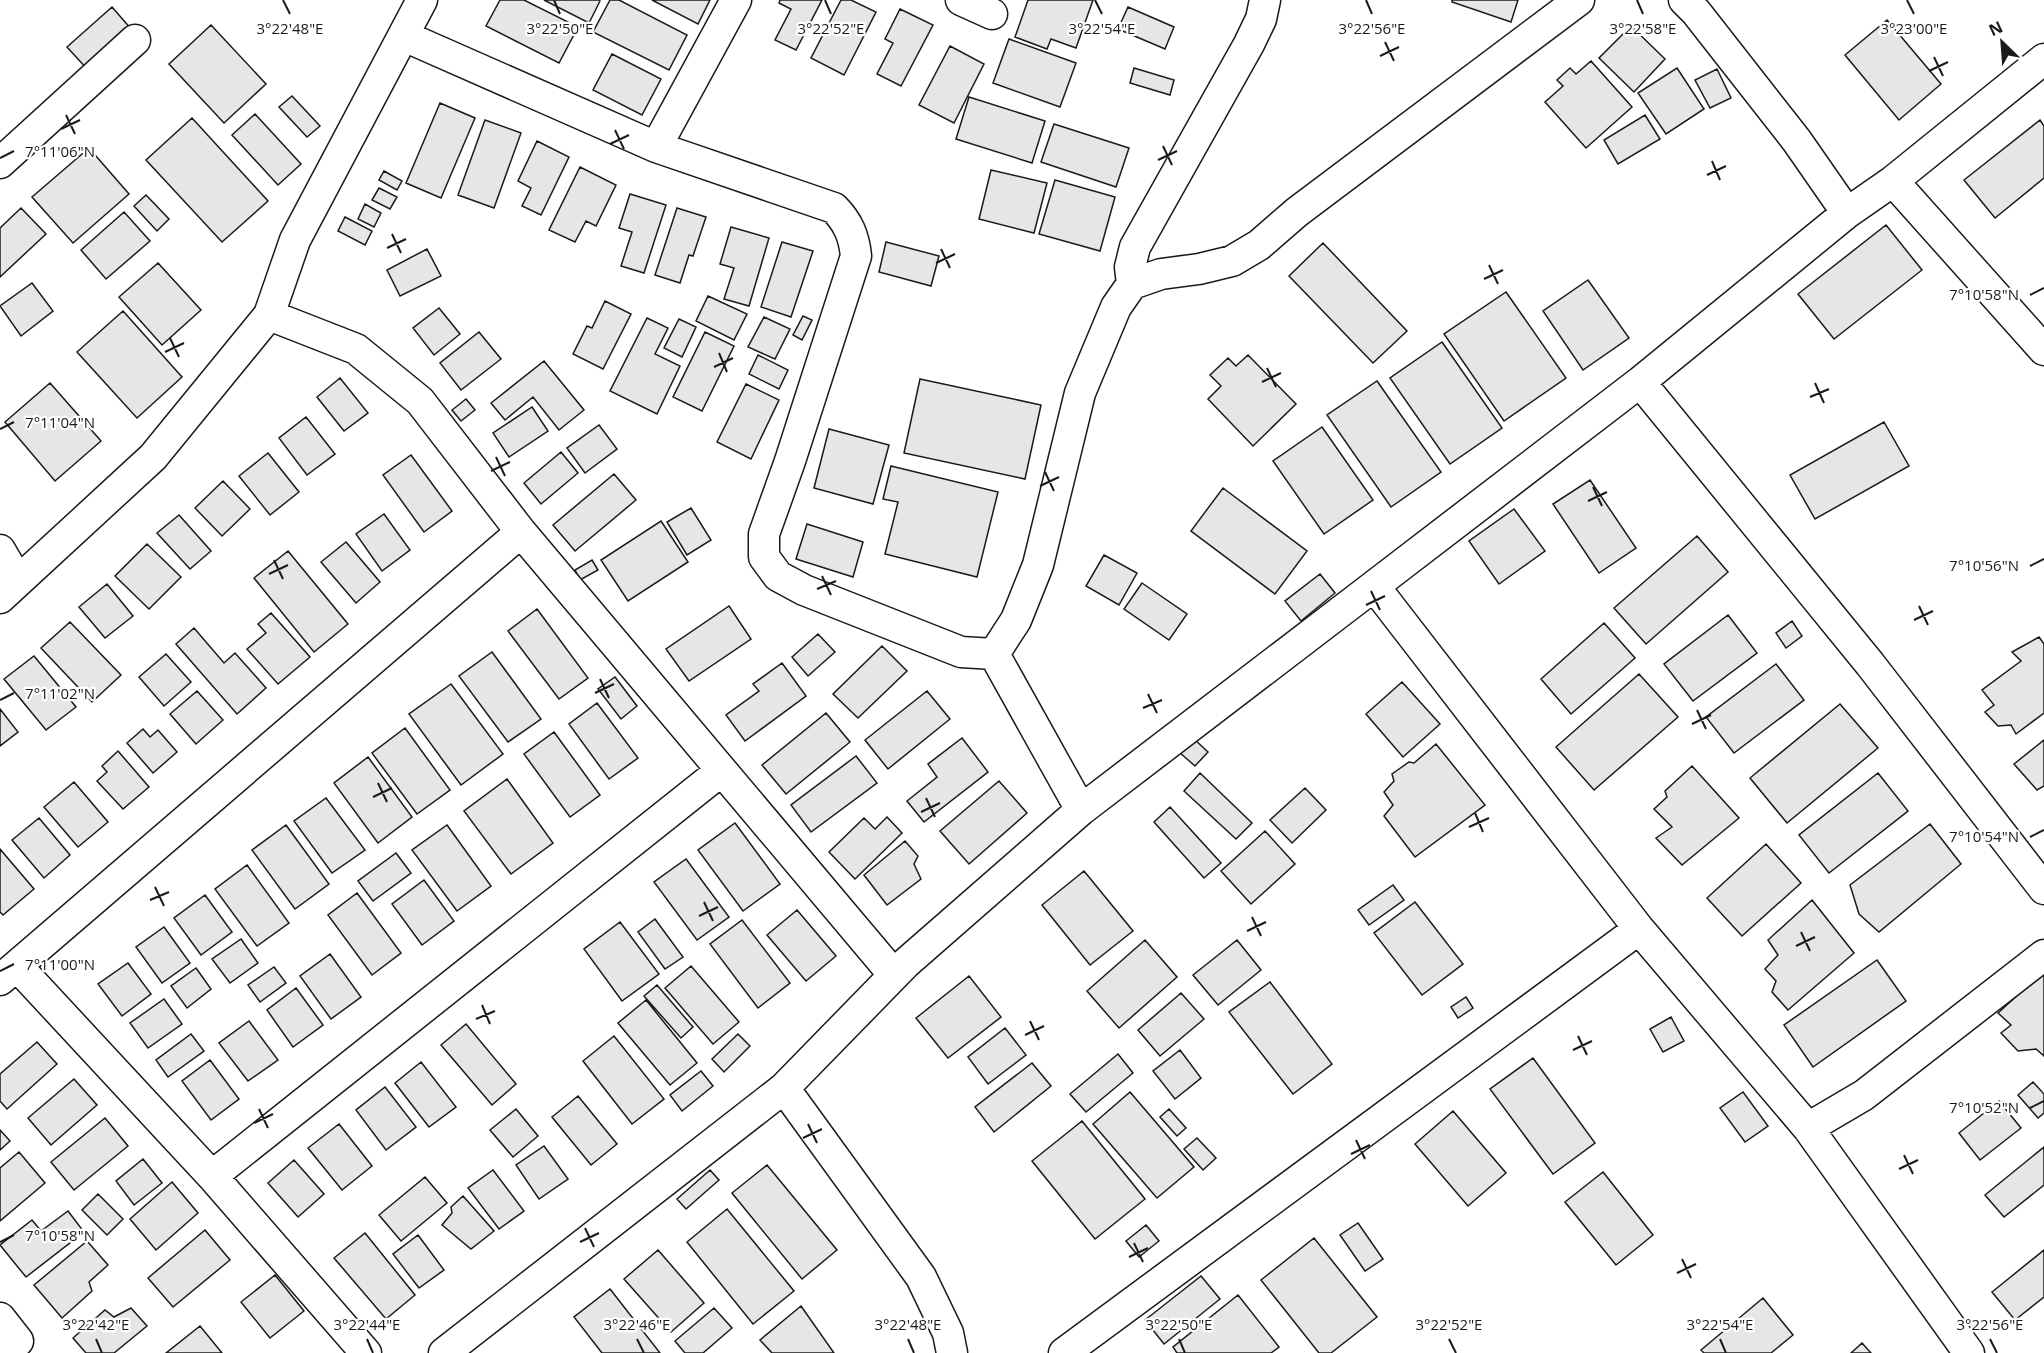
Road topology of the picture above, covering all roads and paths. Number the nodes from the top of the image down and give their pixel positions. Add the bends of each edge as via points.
1 (422, 0) edge
2 (736, 0) edge
3 (961, 0) edge
4 (1265, 0) edge
5 (1579, 0) edge
6 (1684, 0) edge
7 (992, 14) dead end
8 (404, 36) junction
9 (135, 40) dead end
10 (2044, 58) edge
11 (656, 147) junction
12 (0, 163) edge
13 (1893, 181) junction
14 (1847, 213) junction
15 (1132, 284) junction
16 (269, 315) junction
17 (2044, 350) edge
18 (1640, 382) junction
19 (521, 532) junction
20 (0, 550) edge
21 (1374, 586) junction
22 (9, 590) edge
23 (994, 654) junction
24 (722, 771) junction
25 (1081, 810) junction
26 (2044, 889) edge
27 (1639, 929) junction
28 (2044, 955) edge
29 (9, 973) edge
30 (894, 975) junction
31 (784, 1088) junction
32 (1808, 1128) junction
33 (212, 1176) junction
34 (366, 1353) edge
35 (444, 1353) edge
36 (952, 1353) edge
37 (1064, 1353) edge
38 (1969, 1353) edge

1 - 8 street
2 - 11 street
3 - 7 street
4 - 15 street via 1249,44 1135,247 1130,267
5 - 15 street via 1258,245 1232,261 1161,274
6 - 14 street via 1797,141
8 - 11 street
8 - 16 street via 295,240
9 - 12 street
10 - 13 street
11 - 23 street via 834,208 847,221 855,243 856,256 764,534 764,557 778,576 804,590 961,651
13 - 14 street
13 - 17 street
14 - 18 street
15 - 23 street via 1116,308 1080,393 1038,565 1016,620
16 - 19 street via 356,349 420,401
16 - 22 street via 153,457
18 - 21 street
18 - 26 street via 1870,664
19 - 24 street
19 - 29 street
20 - 22 street
21 - 25 street
21 - 27 street
23 - 25 street
24 - 30 street
24 - 33 street
25 - 30 street
27 - 32 street
27 - 37 street
28 - 32 street via 1864,1095
29 - 33 street
30 - 31 street
31 - 35 street
31 - 36 street via 921,1277 948,1333
32 - 38 street
33 - 34 street

